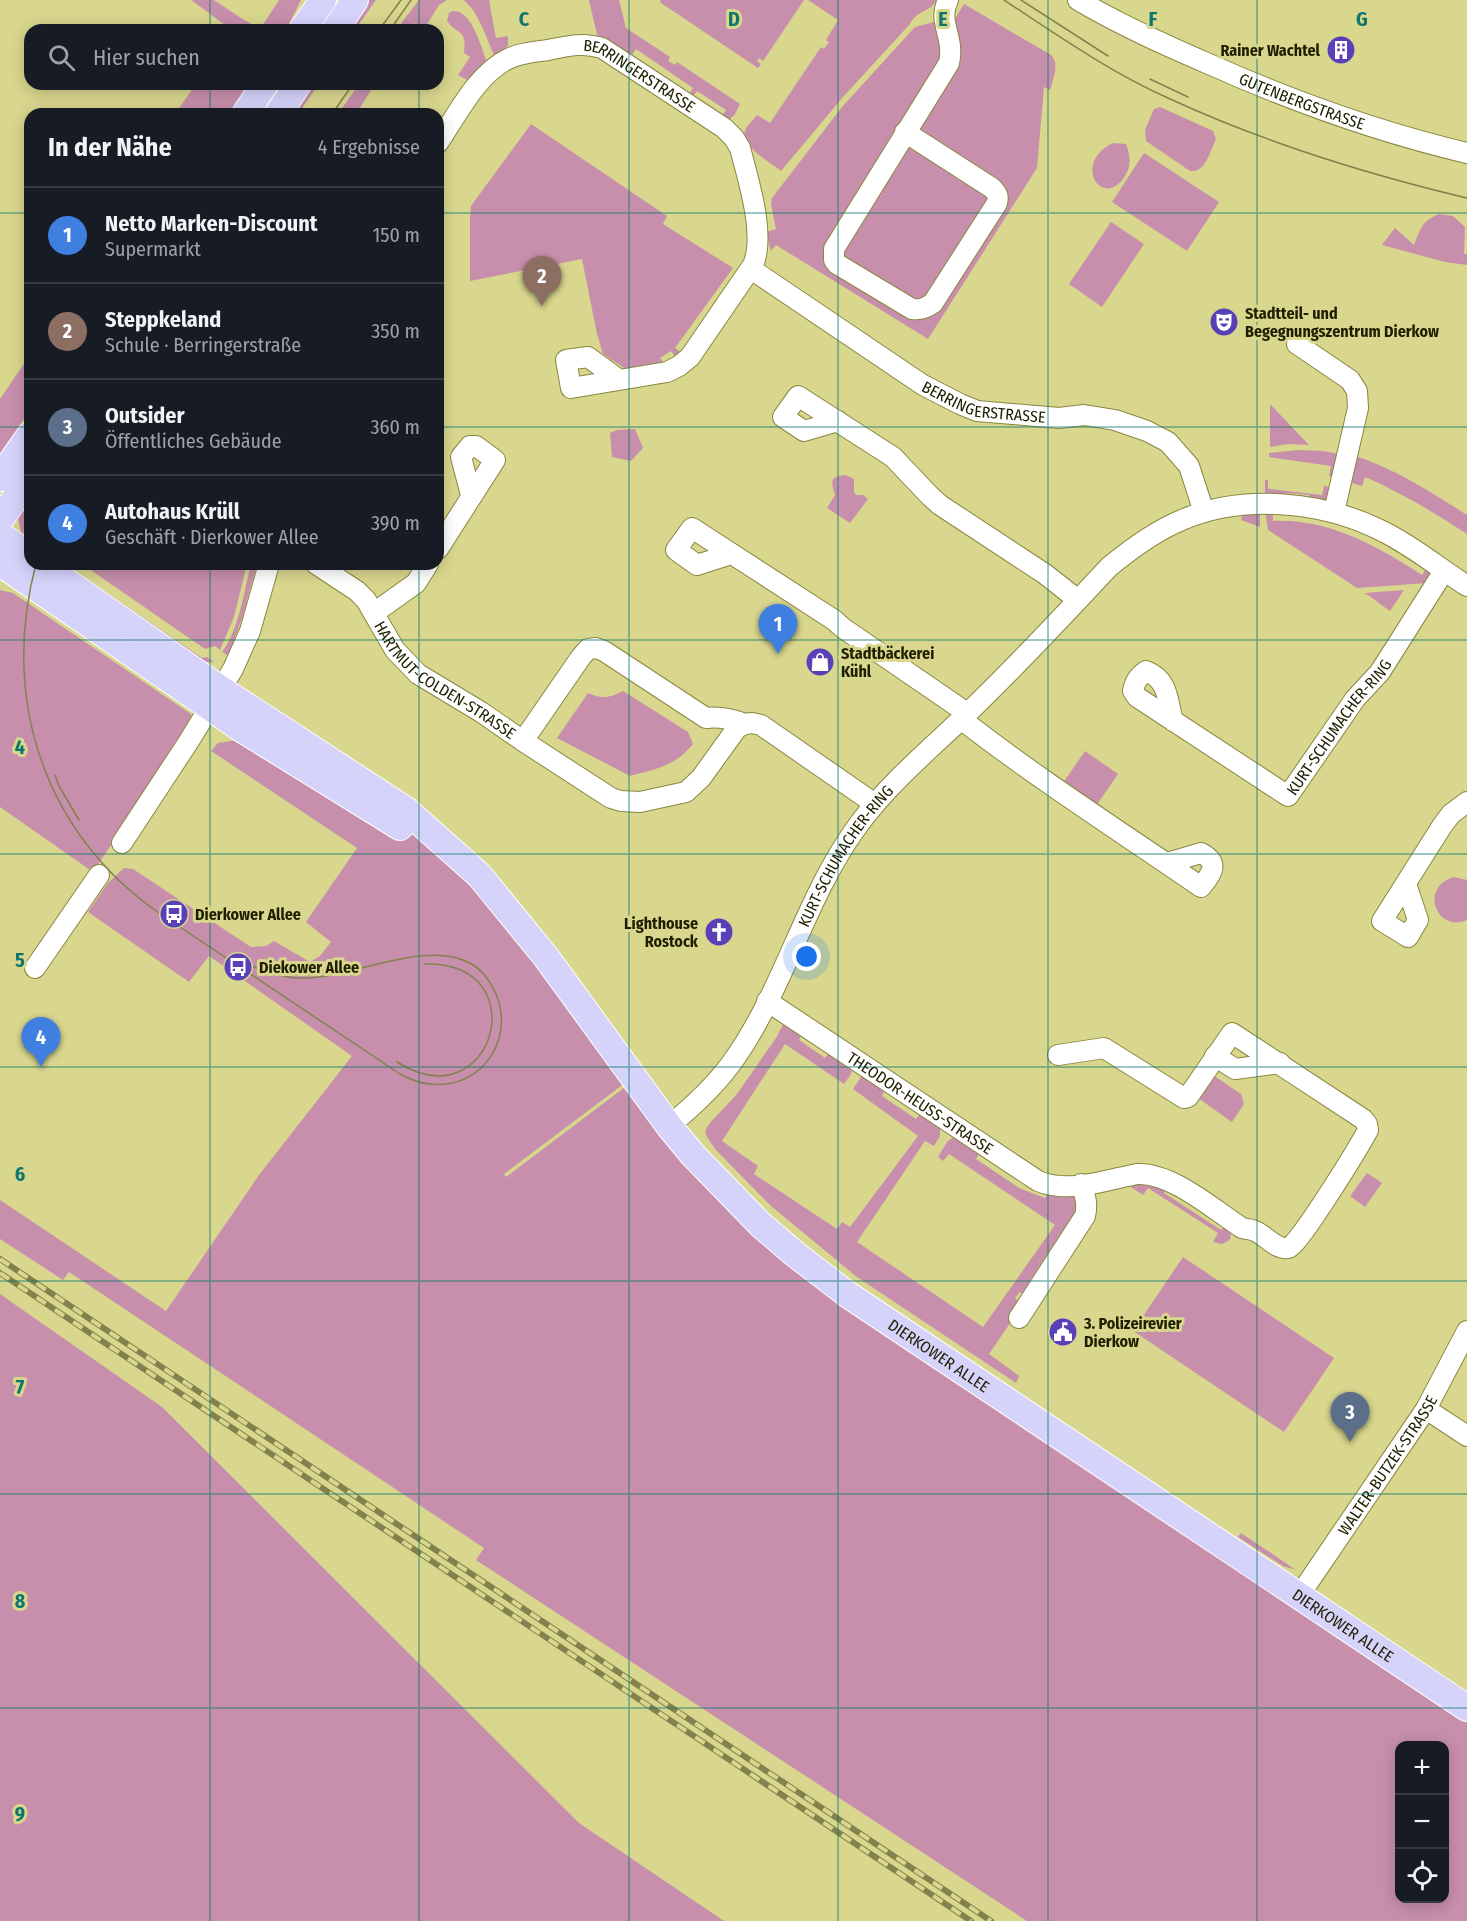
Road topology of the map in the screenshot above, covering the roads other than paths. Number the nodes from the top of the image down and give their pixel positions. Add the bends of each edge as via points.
1 (323, 0) edge
2 (355, 0) edge
3 (948, 0) edge
4 (1078, 0) edge
5 (306, 24) edge
6 (339, 24) edge
7 (261, 90) edge
8 (294, 90) edge
9 (248, 108) edge
10 (282, 108) edge
11 (905, 132) junction
12 (444, 134) edge
13 (1467, 153) edge
14 (751, 269) junction
15 (1297, 344) dead end
16 (618, 379) dead end
17 (838, 422) dead end
18 (24, 443) edge
19 (1, 476) edge
20 (24, 486) edge
21 (471, 495) dead end
22 (1204, 512) junction
23 (1334, 512) junction
24 (0, 520) edge
25 (0, 535) edge
26 (444, 539) edge
27 (24, 552) edge
28 (731, 554) dead end
29 (0, 563) edge
30 (49, 570) edge
31 (267, 570) edge
32 (325, 570) edge
33 (424, 570) edge
34 (1444, 571) junction
35 (1467, 586) edge
36 (1078, 600) junction
37 (374, 613) junction
38 (216, 698) junction
39 (964, 716) junction
40 (1173, 721) dead end
41 (745, 724) junction
42 (523, 741) junction
43 (1467, 802) edge
44 (875, 804) junction
45 (122, 843) dead end
46 (1167, 863) dead end
47 (99, 875) dead end
48 (1406, 884) dead end
49 (35, 968) dead end
50 (768, 1001) junction
51 (1058, 1055) dead end
52 (1215, 1056) junction
53 (1280, 1064) junction
54 (669, 1126) junction
55 (1081, 1185) junction
56 (1019, 1318) dead end
57 (1467, 1331) edge
58 (1461, 1355) edge
59 (1426, 1409) junction
60 (1467, 1436) edge
61 (1299, 1596) junction
62 (1467, 1708) edge

1 - 5 main road
2 - 6 main road
3 - 11 street via 943,16 950,38 949,63
4 - 13 street, GUTENBERGSTRASSE via 1163,44 1261,87 1340,116
7 - 9 main road
8 - 10 main road
11 - 11 street via 992,188 999,199 933,303 919,310 837,264 833,255
12 - 14 street, BERRINGERSTRASSE via 483,77 506,60 571,45 602,48 723,128 737,142 759,240
14 - 16 street, BERRINGERSTRASSE via 690,357 668,372
14 - 22 street, BERRINGERSTRASSE via 923,385 960,405 977,411 1115,420 1168,442 1189,466
15 - 23 street via 1350,380 1358,399
17 - 36 street via 893,457 940,505
18 - 19 main road
20 - 24 main road
21 - 26 street
22 - 23 street, KURT-SCHUMACHER-RING via 1274,504
22 - 36 street, KURT-SCHUMACHER-RING via 1162,529 1133,548
23 - 34 street, KURT-SCHUMACHER-RING via 1380,530
25 - 27 main road
28 - 39 street via 834,620
29 - 38 main road, DIERKOWER ALLEE via 81,620
30 - 38 main road, DIERKOWER ALLEE
31 - 38 street via 241,655
32 - 37 street, HARTMUT-COLDEN-STRASSE via 357,591
33 - 37 street, HARTMUT-COLDEN-STRASSE via 416,583
34 - 35 street, KURT-SCHUMACHER-RING
34 - 40 street, KURT-SCHUMACHER-RING via 1380,672 1355,699 1288,796
36 - 39 street, KURT-SCHUMACHER-RING
37 - 42 street, HARTMUT-COLDEN-STRASSE via 395,650 411,668
38 - 45 street
38 - 54 main road, DIERKOWER ALLEE via 406,810 480,875 546,957
39 - 44 street, KURT-SCHUMACHER-RING
39 - 46 street via 1004,753
41 - 42 street, HARTMUT-COLDEN-STRASSE via 731,735 694,786 680,794 640,802 610,798
41 - 42 street, HARTMUT-COLDEN-STRASSE via 706,718 596,648 588,649 581,657
41 - 44 street, HARTMUT-COLDEN-STRASSE via 761,725
43 - 48 street via 1451,814
44 - 50 street, KURT-SCHUMACHER-RING via 844,845 812,903
47 - 49 street
50 - 54 street, KURT-SCHUMACHER-RING via 730,1065
50 - 55 street, THEODOR-HEUSS-STRASSE via 1038,1181 1058,1187
51 - 52 street, THEODOR-HEUSS-STRASSE via 1104,1048 1184,1098
52 - 53 street via 1234,1069
52 - 53 street, THEODOR-HEUSS-STRASSE via 1232,1033
53 - 55 street, THEODOR-HEUSS-STRASSE via 1363,1119 1368,1130 1294,1246 1280,1247 1255,1230 1242,1228 1158,1175 1137,1174
54 - 61 main road, DIERKOWER ALLEE via 761,1225 820,1274
55 - 56 street via 1086,1216
57 - 58 street, WALTER-BUTZEK-STRASSE
58 - 59 street, WALTER-BUTZEK-STRASSE
59 - 60 street
59 - 61 street, WALTER-BUTZEK-STRASSE
61 - 62 main road, DIERKOWER ALLEE

